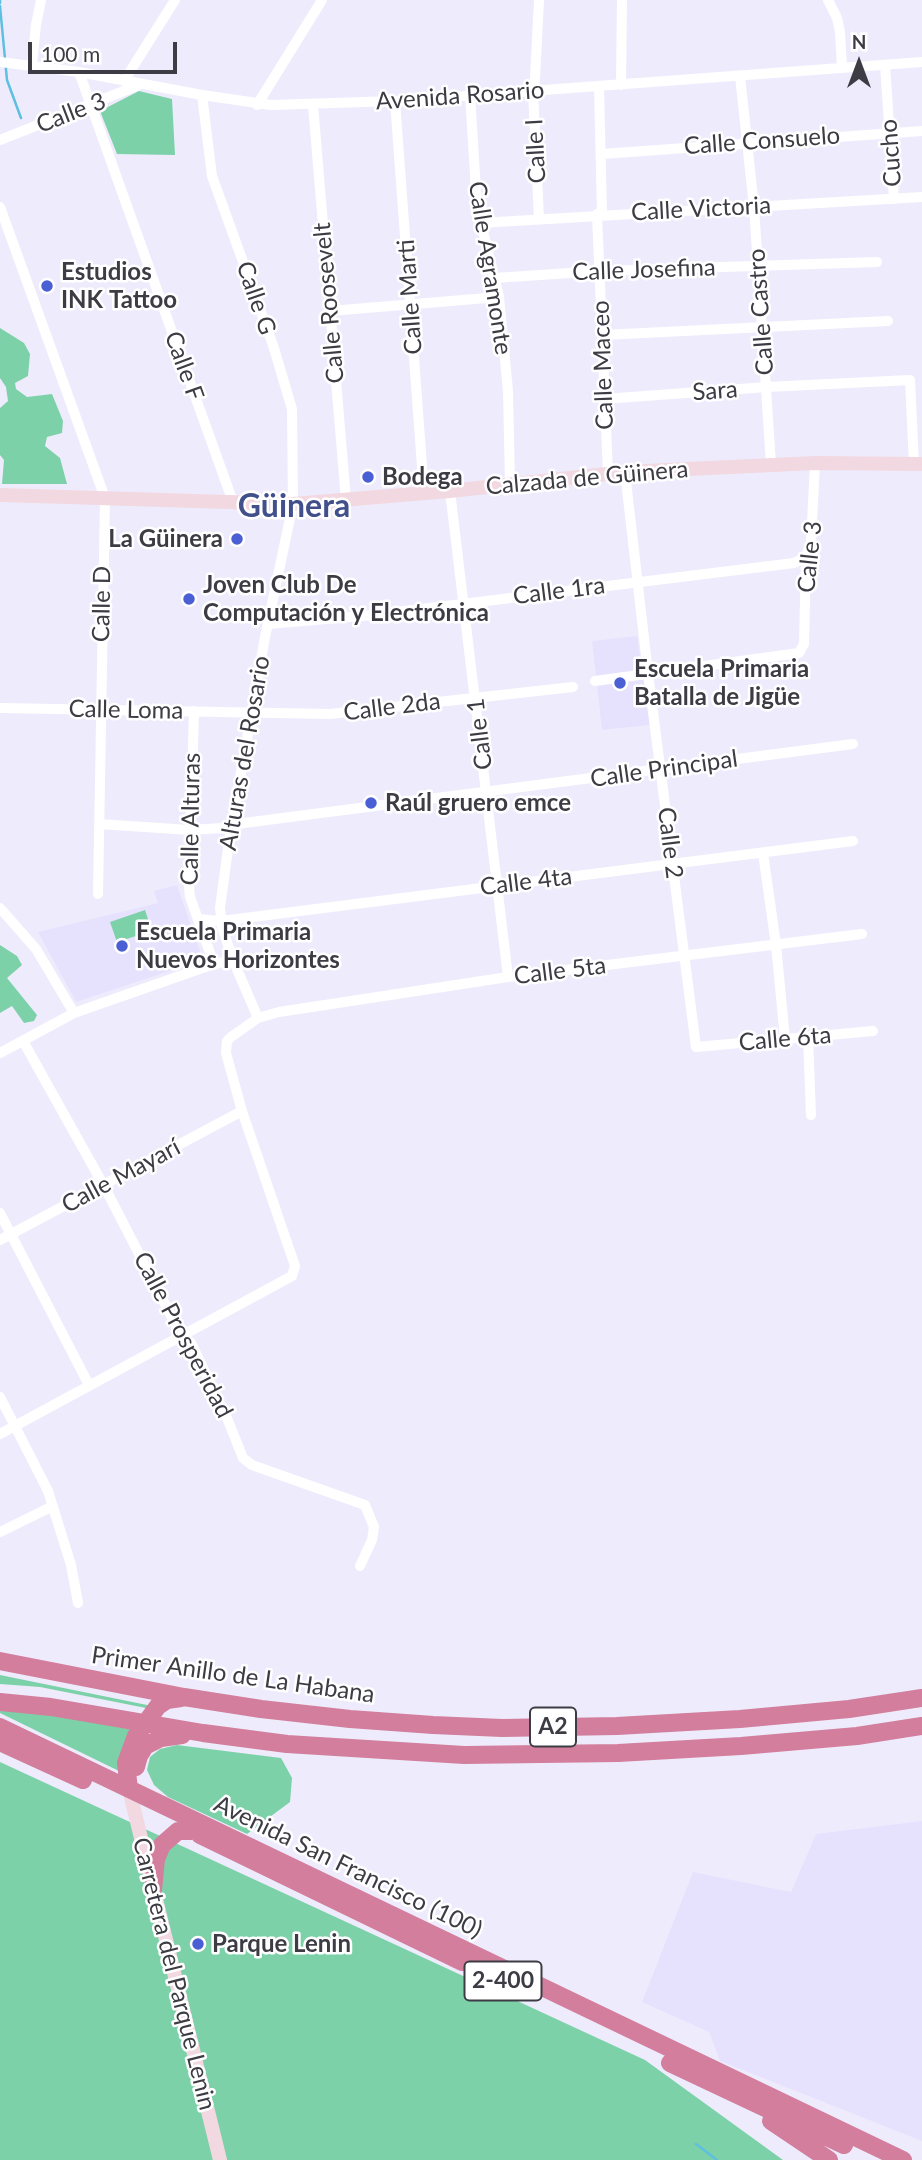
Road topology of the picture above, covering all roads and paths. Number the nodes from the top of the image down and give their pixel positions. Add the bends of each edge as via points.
1 (41, 0) edge
2 (175, 0) edge
3 (322, 0) edge
4 (539, 0) edge
5 (622, 0) edge
6 (828, 0) edge
7 (0, 62) edge
8 (922, 62) edge
9 (32, 64) junction
10 (885, 65) junction
11 (842, 67) junction
12 (79, 72) junction
13 (740, 76) junction
14 (124, 81) junction
15 (141, 84) junction
16 (621, 85) junction
17 (599, 86) junction
18 (533, 91) junction
19 (202, 95) junction
20 (470, 95) junction
21 (395, 101) junction
22 (257, 105) junction
23 (313, 105) junction
24 (90, 106) junction
25 (922, 131) edge
26 (889, 132) junction
27 (0, 140) edge
28 (747, 143) junction
29 (602, 154) junction
30 (922, 197) edge
31 (894, 199) junction
32 (0, 207) edge
33 (754, 207) junction
34 (600, 214) junction
35 (539, 219) junction
36 (480, 223) junction
37 (877, 262) dead end
38 (758, 266) junction
39 (600, 271) junction
40 (495, 278) junction
41 (499, 297) junction
42 (411, 304) junction
43 (330, 311) junction
44 (888, 321) dead end
45 (762, 326) junction
46 (602, 335) junction
47 (767, 387) junction
48 (604, 399) junction
49 (815, 463) junction
50 (771, 464) junction
51 (919, 465) edge
52 (625, 472) junction
53 (608, 474) junction
54 (510, 484) junction
55 (450, 491) junction
56 (424, 493) junction
57 (0, 495) edge
58 (105, 498) junction
59 (346, 500) junction
60 (233, 502) junction
61 (293, 504) junction
62 (806, 558) junction
63 (637, 582) junction
64 (465, 603) junction
65 (268, 624) junction
66 (648, 673) junction
67 (595, 681) dead end
68 (573, 687) dead end
69 (476, 698) junction
70 (0, 708) edge
71 (100, 710) junction
72 (194, 711) junction
73 (252, 712) junction
74 (853, 744) dead end
75 (660, 768) junction
76 (487, 793) junction
77 (99, 824) junction
78 (232, 826) junction
79 (190, 830) junction
80 (853, 841) dead end
81 (763, 853) junction
82 (673, 864) junction
83 (498, 885) junction
84 (98, 894) dead end
85 (0, 908) edge
86 (198, 919) junction
87 (221, 920) junction
88 (862, 934) dead end
89 (776, 946) junction
90 (685, 957) junction
91 (233, 960) junction
92 (214, 964) junction
93 (508, 977) junction
94 (74, 1013) junction
95 (258, 1018) junction
96 (873, 1031) dead end
97 (808, 1037) junction
98 (785, 1039) junction
99 (23, 1041) junction
100 (696, 1047) joint
101 (0, 1053) edge
102 (242, 1111) junction
103 (810, 1115) dead end
104 (104, 1186) junction
105 (0, 1213) edge
106 (10, 1234) junction
107 (0, 1240) edge
108 (181, 1335) junction
109 (89, 1385) junction
110 (0, 1396) edge
111 (16, 1426) junction
112 (0, 1434) edge
113 (53, 1506) junction
114 (0, 1532) edge
115 (360, 1566) dead end
116 (78, 1604) dead end
117 (0, 1661) edge
118 (184, 1697) junction
119 (922, 1698) edge
120 (0, 1702) edge
121 (147, 1723) junction
122 (922, 1726) edge
123 (0, 1727) edge
124 (203, 1733) junction
125 (0, 1742) edge
126 (136, 1765) junction
127 (130, 1796) junction
128 (191, 1825) junction
129 (153, 1889) junction
130 (725, 2090) junction
131 (220, 2160) edge
132 (829, 2160) edge
133 (875, 2160) edge
134 (903, 2160) edge

1 - 9 street
2 - 14 street
3 - 22 street
4 - 18 street, Calle I
5 - 16 street
6 - 11 street via 840,32
7 - 9 street, Avenida Rosario
8 - 10 street, Avenida Rosario
9 - 12 street, Avenida Rosario
10 - 11 street, Avenida Rosario
10 - 26 street, Cucho
11 - 13 street, Avenida Rosario
12 - 14 street, Avenida Rosario
12 - 24 street, Calle F
13 - 16 street, Avenida Rosario
13 - 28 street, Calle Castro
14 - 15 street, Avenida Rosario
15 - 19 street, Avenida Rosario
15 - 24 street, Calle 3
16 - 17 street, Avenida Rosario
17 - 18 street, Avenida Rosario
17 - 29 street, Calle Maceo
18 - 20 street, Avenida Rosario
18 - 35 street, Calle I
19 - 22 street, Avenida Rosario
19 - 61 street, Calle G via 212,176 292,409
20 - 21 street, Avenida Rosario
20 - 36 street, Calle Agramonte
21 - 23 street, Avenida Rosario
21 - 42 street, Calle Marti
22 - 23 street, Avenida Rosario
23 - 43 street, Calle Roosevelt
24 - 27 street, Calle 3
24 - 60 street, Calle F
25 - 26 street, Calle Consuelo
26 - 28 street, Calle Consuelo
26 - 31 street, Cucho
28 - 29 street, Calle Consuelo
28 - 33 street, Calle Castro
29 - 34 street, Calle Maceo
30 - 31 street, Calle Victoria
31 - 33 street, Calle Victoria
32 - 58 street, Calle D
33 - 34 street, Calle Victoria
33 - 38 street, Calle Castro
34 - 35 street, Calle Victoria
34 - 39 street, Calle Maceo
35 - 36 street, Calle Victoria
36 - 40 street, Calle Agramonte
37 - 38 street, Calle Josefina
38 - 39 street, Calle Josefina
38 - 45 street, Calle Castro
39 - 40 street, Calle Josefina
39 - 46 street, Calle Maceo
40 - 41 street, Calle Agramonte
41 - 42 street
41 - 54 street, Calle Agramonte
42 - 43 street
42 - 56 street, Calle Marti
43 - 59 street, Calle Roosevelt
44 - 45 street
45 - 46 street
45 - 47 street, Calle Castro
46 - 48 street, Calle Maceo
47 - 48 street, Sara
47 - 50 street, Calle Castro
47 - 51 street, Sara via 910,380
48 - 53 street, Calle Maceo
49 - 50 main road, Calzada de Güinera
49 - 51 main road, Calzada de Güinera
49 - 62 street, Calle 3
50 - 52 main road, Calzada de Güinera
52 - 53 main road, Calzada de Güinera
52 - 63 street, Calle 2
53 - 54 main road, Calzada de Güinera
54 - 55 main road, Calzada de Güinera
55 - 56 main road, Calzada de Güinera
55 - 64 street, Calle 1
56 - 59 main road, Calzada de Güinera
57 - 58 main road, Calzada de Güinera
58 - 60 main road, Calzada de Güinera
58 - 71 street, Calle D
59 - 61 main road, Calzada de Güinera
60 - 61 main road, Calzada de Güinera
61 - 65 street, Alturas del Rosario
62 - 63 street, Calle 1ra
62 - 66 street, Calle 3 via 801,651 791,656
63 - 64 street, Calle 1ra
63 - 66 street, Calle 2
64 - 65 street, Calle 1ra
64 - 69 street, Calle 1
65 - 73 street, Alturas del Rosario
66 - 67 street
66 - 75 street, Calle 2
68 - 69 street, Calle 2da
69 - 73 street, Calle 2da via 330,714
69 - 76 street, Calle 1
70 - 71 street, Calle Loma
71 - 72 street, Calle Loma
71 - 77 street, Calle D
72 - 73 street, Calle Loma
72 - 79 street, Calle Alturas
73 - 78 street, Alturas del Rosario
74 - 75 street, Calle Principal
75 - 76 street, Calle Principal
75 - 82 street, Calle 2
76 - 78 street, Calle Principal
76 - 83 street, Calle 1
77 - 79 street, Calle Principal
77 - 84 street, Calle D
78 - 79 street, Calle Principal
78 - 87 street, Alturas del Rosario
79 - 86 street, Calle Alturas via 189,887
80 - 81 street, Calle 4ta
81 - 82 street, Calle 4ta
81 - 89 street
82 - 83 street, Calle 4ta
82 - 90 street, Calle 2
83 - 87 street, Calle 4ta
83 - 93 street, Calle 1
85 - 94 street via 36,949
86 - 87 street, Calle 4ta
86 - 92 street, Calle Alturas
87 - 91 street, Alturas del Rosario
88 - 89 street, Calle 5ta
89 - 90 street, Calle 5ta
89 - 98 street
90 - 93 street, Calle 5ta
90 - 100 street, Calle 2
91 - 92 street
91 - 95 street, Alturas del Rosario
92 - 94 street
93 - 95 street, Calle 5ta
94 - 99 street
95 - 102 street via 231,1037 226,1048
96 - 97 street, Calle 6ta
97 - 98 street, Calle 6ta
97 - 103 street
98 - 100 street, Calle 6ta
99 - 101 street
99 - 104 street, Calle Prosperidad
102 - 104 street, Calle Mayarí
102 - 108 street via 295,1266 292,1276
104 - 106 street, Calle Mayarí
104 - 108 street, Calle Prosperidad
105 - 106 street
106 - 107 street, Calle Mayarí
106 - 109 street
108 - 109 street
108 - 115 street, Calle Prosperidad via 191,1343 247,1462 365,1505 374,1528
109 - 111 street
110 - 111 street
111 - 112 street
111 - 113 street
113 - 114 street
113 - 116 street
117 - 118 highway, Primer Anillo de La Habana / A2
118 - 119 highway, Primer Anillo de La Habana / A2 via 350,1719 502,1727 740,1718
118 - 121 highway via 158,1706
120 - 121 highway, A2
121 - 124 highway, A2
121 - 127 highway via 127,1757
122 - 124 highway, A2 via 741,1746 535,1755 372,1751
123 - 127 highway, Avenida San Francisco (100) / 2-400
124 - 126 highway via 152,1741 141,1751
125 - 127 highway, Avenida San Francisco (100) / 2-400
126 - 127 highway
126 - 128 highway via 152,1796
127 - 128 highway, Avenida San Francisco (100) / 2-400
127 - 129 main road, Carretera del Parque Lenin
128 - 129 highway via 162,1845
128 - 130 highway, Avenida San Francisco (100) / 2-400
128 - 134 highway, Avenida San Francisco (100) / 2-400
129 - 131 main road, Carretera del Parque Lenin
130 - 132 highway
130 - 133 highway, Avenida San Francisco (100) / 2-400

